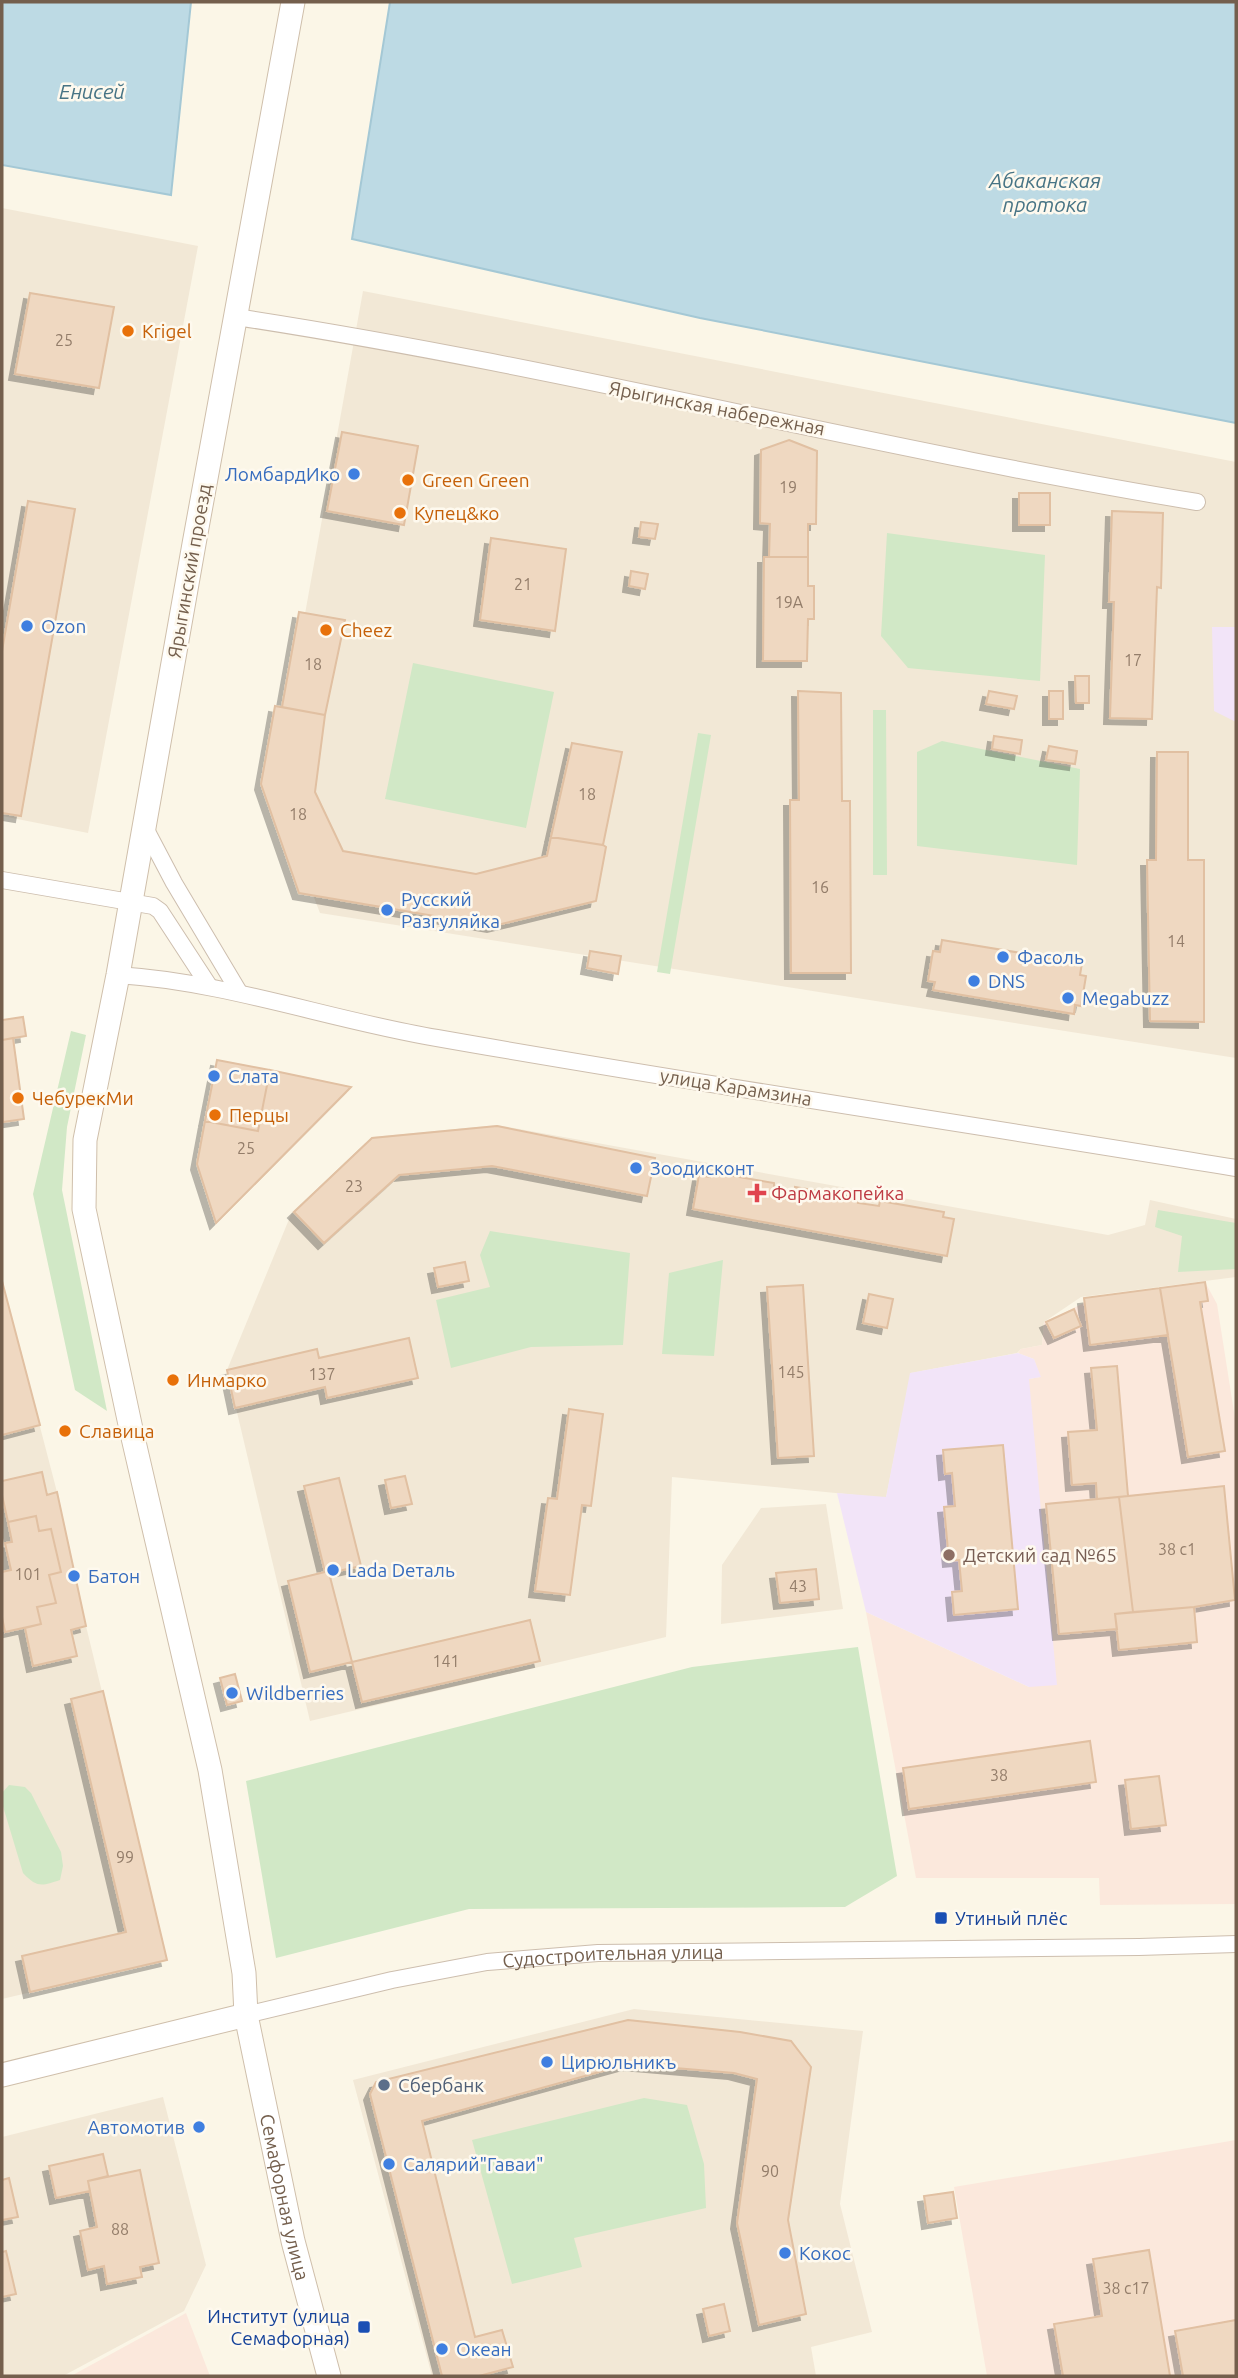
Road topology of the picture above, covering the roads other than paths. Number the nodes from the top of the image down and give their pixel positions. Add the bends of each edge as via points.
1 (293, 2) edge
2 (236, 317) junction
3 (1197, 502) dead end
4 (144, 826) junction
5 (2, 880) edge
6 (131, 902) junction
7 (118, 975) junction
8 (209, 986) junction
9 (239, 992) junction
10 (85, 1140) joint
11 (1236, 1168) edge
12 (1236, 1944) edge
13 (246, 2015) junction
14 (2, 2075) edge
15 (328, 2376) edge

1 - 2 main road, Ярыгинский проезд
2 - 3 street, Ярыгинская набережная via 328,331
2 - 4 main road, Ярыгинский проезд
4 - 6 main road, Ярыгинский проезд
4 - 9 street
5 - 6 street
6 - 7 main road, Ярыгинский проезд
6 - 8 street via 160,911
7 - 8 street, улица Карамзина
7 - 10 main road, Ярыгинский проезд
8 - 9 street, улица Карамзина
9 - 11 street, улица Карамзина via 433,1038
10 - 13 main road, Семафорная улица via 84,1209 210,1770 244,1973
12 - 13 street, Судостроительная улица via 598,1953 487,1962
13 - 14 main road, Судостроительная улица
13 - 15 main road, Семафорная улица via 293,2241

